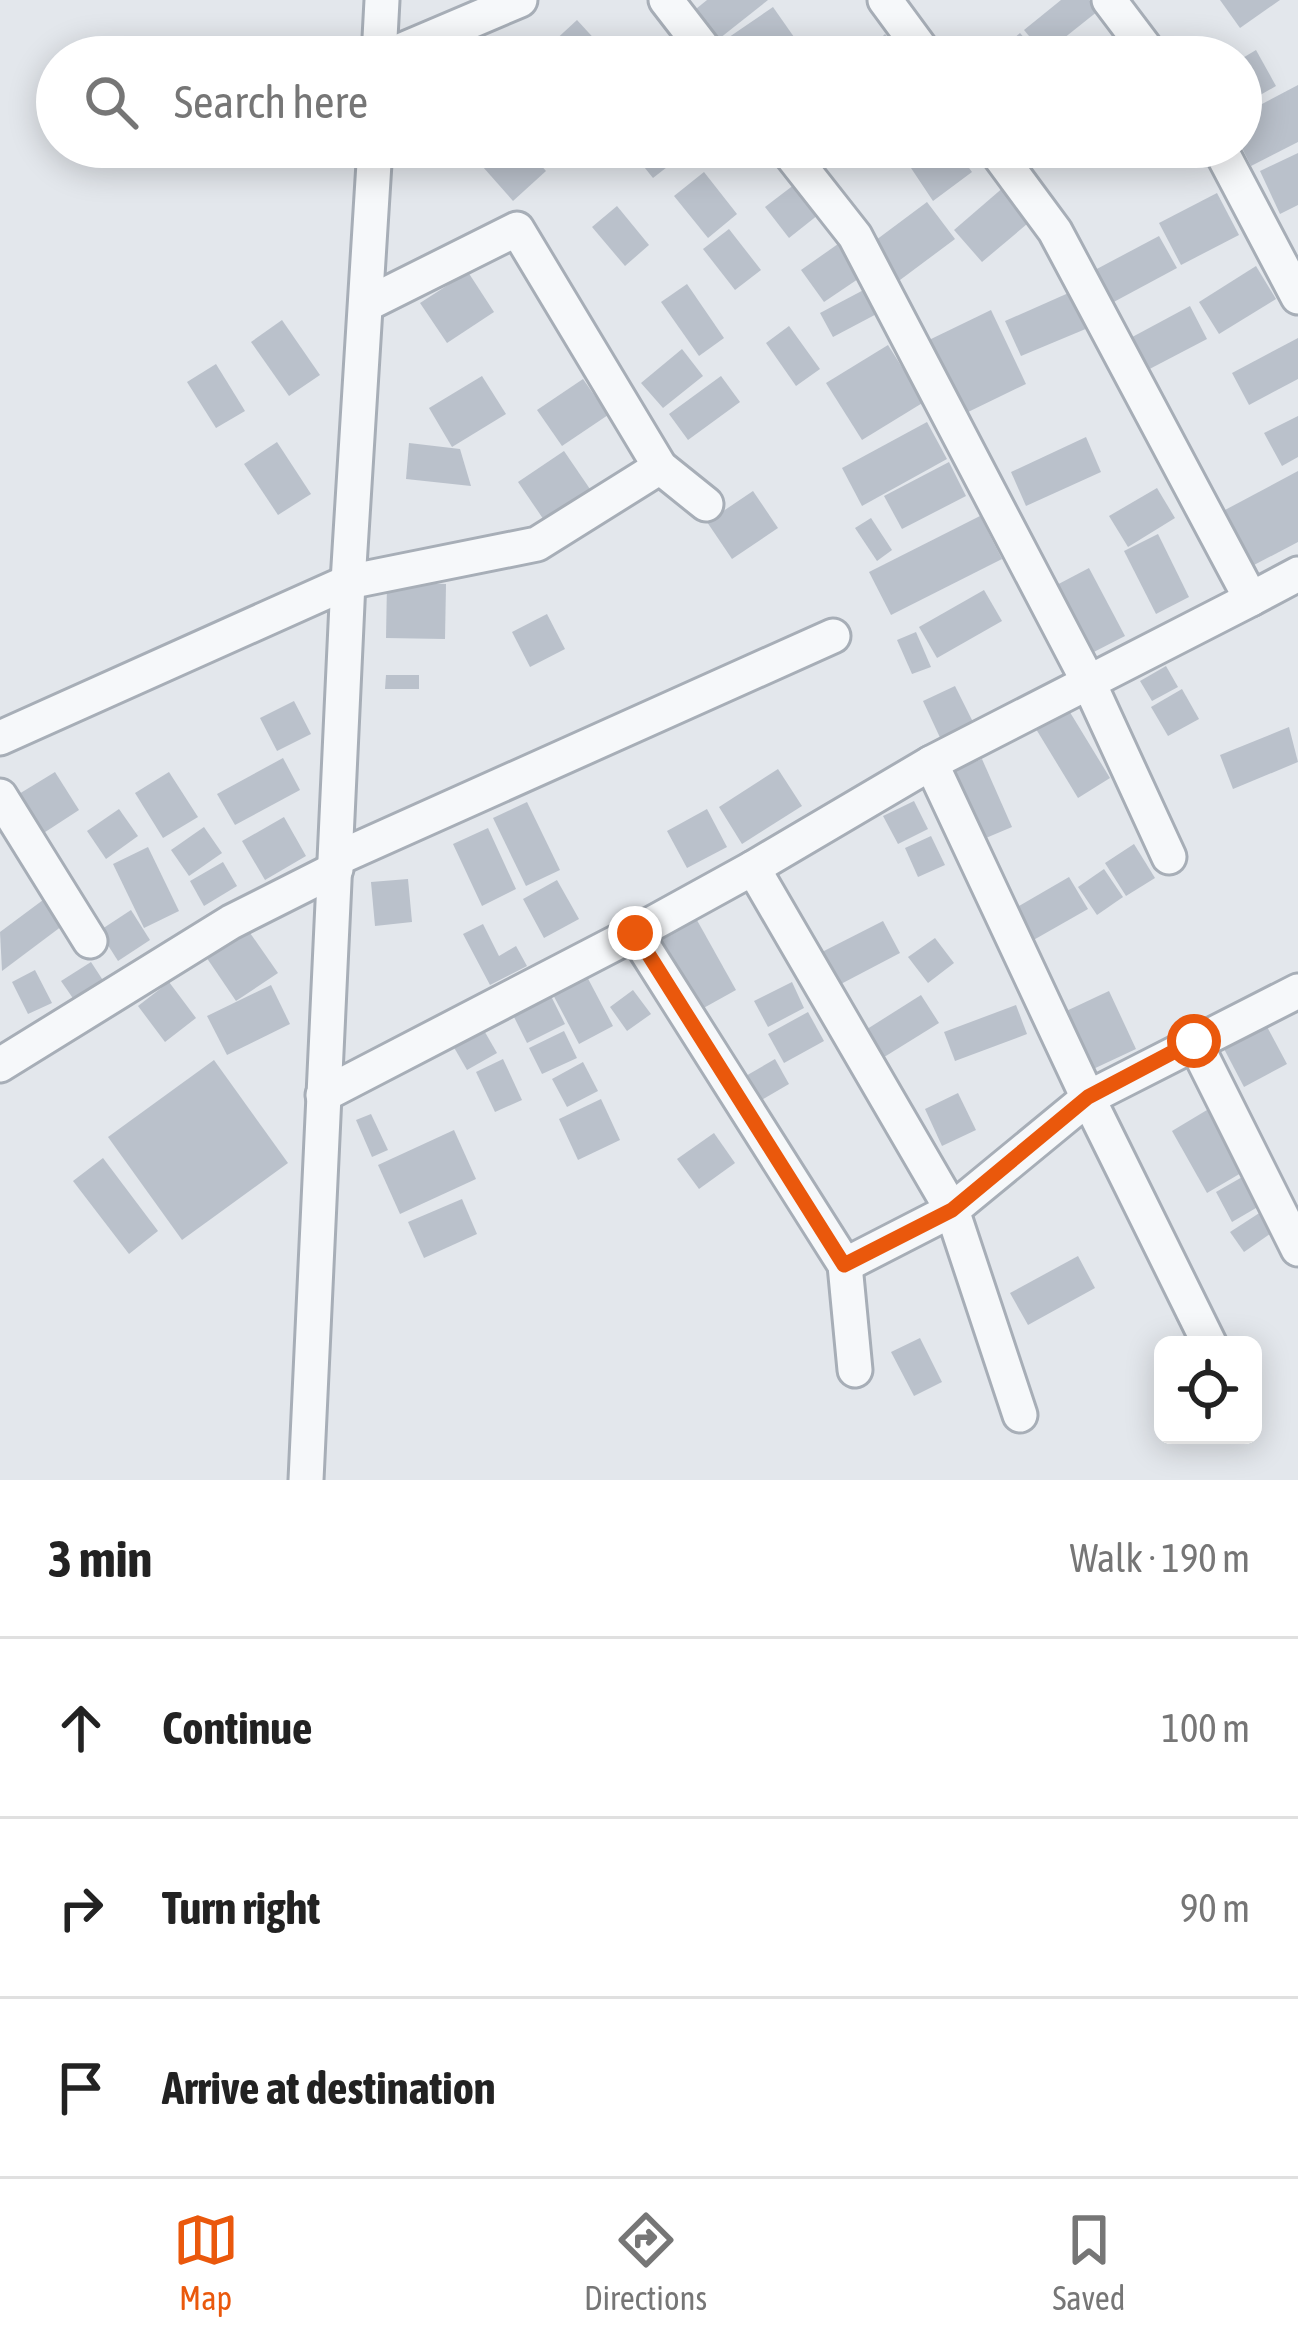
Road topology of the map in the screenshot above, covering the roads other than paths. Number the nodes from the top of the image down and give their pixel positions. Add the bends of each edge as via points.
1 (382, 0) edge
2 (520, 0) edge
3 (666, 0) edge
4 (885, 0) edge
5 (1109, 0) edge
6 (382, 36) edge
7 (433, 36) edge
8 (694, 36) edge
9 (912, 36) edge
10 (1136, 36) edge
11 (374, 168) edge
12 (802, 168) edge
13 (1008, 168) edge
14 (1230, 168) edge
15 (1298, 297) edge
16 (367, 304) junction
17 (660, 466) junction
18 (706, 504) dead end
19 (1298, 574) edge
20 (348, 582) junction
21 (1251, 599) junction
22 (833, 636) dead end
23 (1088, 681) junction
24 (0, 738) edge
25 (932, 764) junction
26 (0, 796) edge
27 (1169, 857) dead end
28 (337, 863) junction
29 (753, 868) junction
30 (635, 933) junction
31 (90, 941) dead end
32 (1298, 991) edge
33 (1194, 1041) junction
34 (0, 1065) edge
35 (323, 1095) junction
36 (1088, 1097) junction
37 (1287, 1192) edge
38 (952, 1210) junction
39 (1298, 1249) edge
40 (844, 1265) junction
41 (1206, 1336) edge
42 (855, 1370) dead end
43 (1020, 1415) dead end
44 (306, 1480) edge

1 - 6 street
2 - 7 street
3 - 8 street
4 - 9 street
5 - 10 street
11 - 16 street
12 - 23 street via 855,236
13 - 21 street via 1055,231
14 - 15 street
16 - 17 street via 517,229
16 - 20 street
17 - 18 street
17 - 20 street via 537,544
19 - 21 street
20 - 24 street
20 - 28 street
21 - 23 street
22 - 28 street
23 - 25 street
23 - 27 street
25 - 29 street
25 - 36 street
26 - 31 street
28 - 34 street
28 - 35 street
29 - 30 street
29 - 38 street
30 - 35 street
30 - 40 street
32 - 33 street
33 - 36 street
33 - 37 street
35 - 44 street
36 - 38 street
36 - 41 street
37 - 39 street
38 - 40 street
38 - 43 street
40 - 42 street

